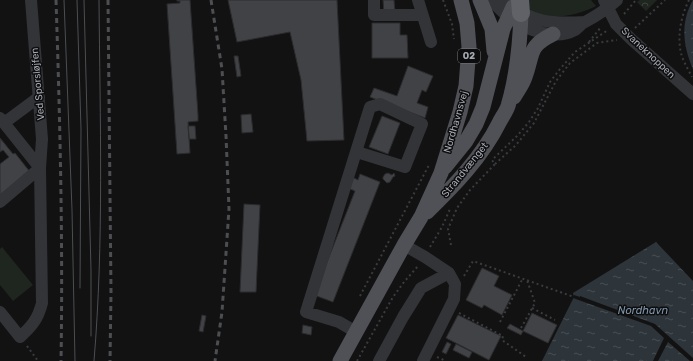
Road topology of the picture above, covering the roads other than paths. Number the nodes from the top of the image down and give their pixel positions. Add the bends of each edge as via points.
1 (31, 0) edge
2 (374, 0) edge
3 (418, 0) edge
4 (460, 0) edge
5 (480, 0) edge
6 (491, 0) edge
7 (618, 0) edge
8 (606, 4) edge
9 (515, 10) edge
10 (422, 15) junction
11 (585, 22) junction
12 (553, 34) junction
13 (431, 42) dead end
14 (495, 62) junction
15 (693, 94) edge
16 (38, 97) junction
17 (507, 108) junction
18 (460, 112) junction
19 (2, 121) edge
20 (476, 124) junction
21 (495, 132) junction
22 (357, 152) junction
23 (40, 168) junction
24 (441, 173) junction
25 (0, 202) edge
26 (422, 217) junction
27 (404, 245) junction
28 (449, 273) junction
29 (0, 312) edge
30 (356, 332) junction
31 (340, 361) edge
32 (379, 361) edge
33 (423, 361) edge

1 - 16 street, Ved Sporsløjfen
2 - 10 street via 374,15
3 - 10 street
4 - 18 main road, Nordhavnsvej / O2 via 467,23 469,47 466,86
5 - 14 main road via 492,29
6 - 9 street
7 - 8 street
8 - 11 street via 601,14
8 - 15 street, Svaneknoppen via 616,24
9 - 11 street via 534,19 555,23
9 - 12 street via 541,33
9 - 14 main road via 503,29
9 - 17 main road, Strandvænget / O2 via 519,54
10 - 13 street
11 - 12 street via 574,30
12 - 17 main road via 535,47 525,78
14 - 20 main road
16 - 19 street
16 - 23 street, Ved Sporsløjfen via 42,139
17 - 21 main road, Strandvænget / O2
18 - 20 main road
18 - 24 main road, Nordhavnsvej / O2
19 - 23 street
20 - 21 main road
20 - 24 main road
21 - 26 main road, Strandvænget / O2 via 468,168
22 - 22 street via 370,107 380,104 422,124 405,167
22 - 30 street via 306,312 339,322
23 - 25 street
23 - 29 street, Ved Sporsløjfen via 42,303 39,314 32,326 20,337
24 - 26 main road, Strandvænget / O2
26 - 27 main road, Strandvænget / O2
27 - 28 street
27 - 30 main road, Strandvænget / O2
28 - 32 street via 421,288
28 - 33 street via 455,284 454,299
30 - 31 main road, Strandvænget / O2

